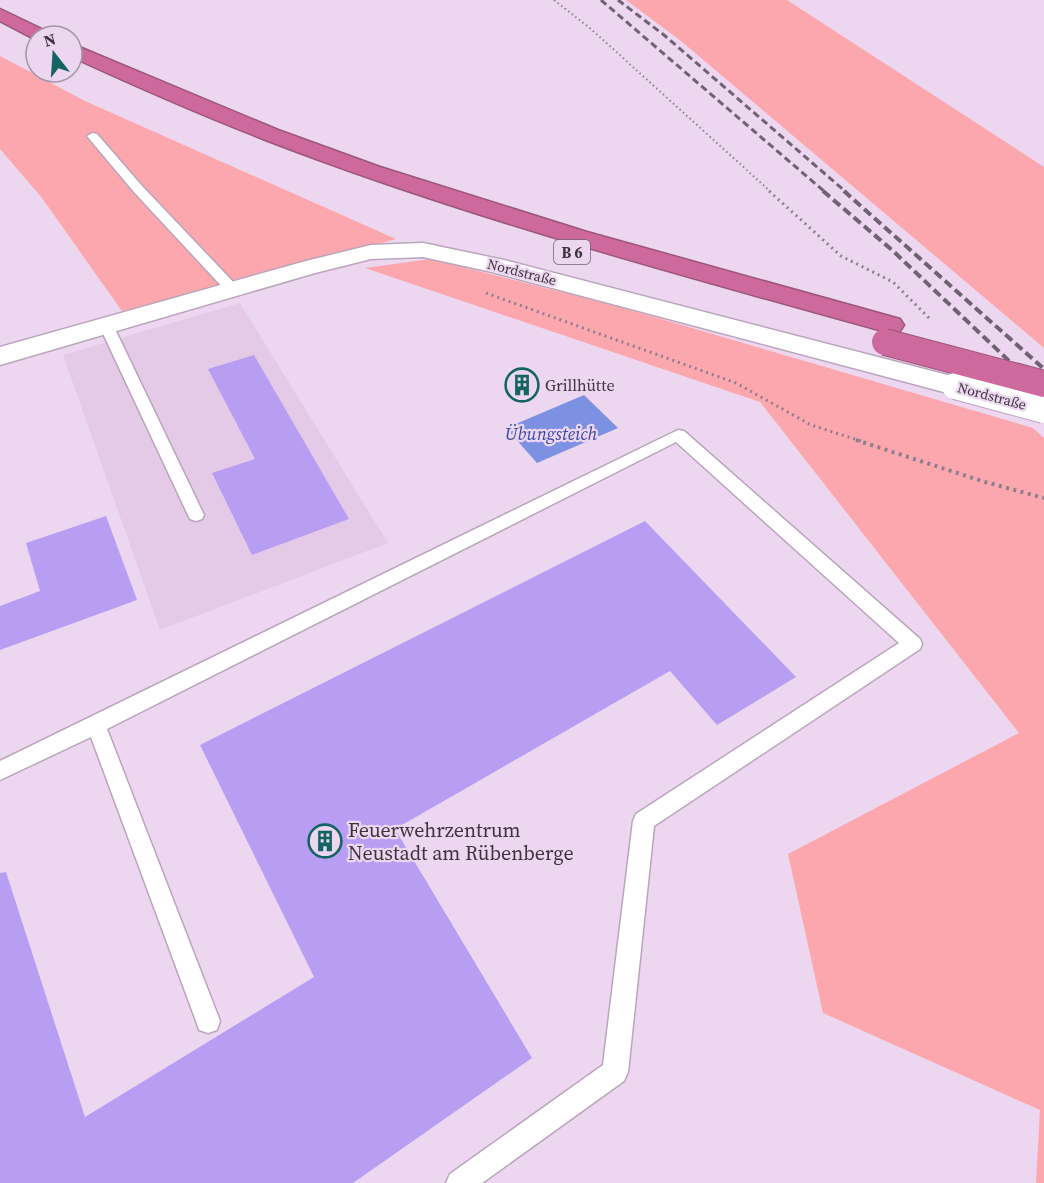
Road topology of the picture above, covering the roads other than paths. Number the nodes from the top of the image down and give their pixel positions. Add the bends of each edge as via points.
1 (0, 14) edge
2 (24, 27) edge
3 (0, 31) edge
4 (24, 43) edge
5 (84, 55) edge
6 (84, 72) edge
7 (93, 136) dead end
8 (232, 289) junction
9 (106, 325) junction
10 (888, 334) junction
11 (0, 356) edge
12 (1044, 365) edge
13 (1044, 384) edge
14 (1044, 410) edge
15 (196, 515) dead end
16 (96, 725) junction
17 (0, 771) edge
18 (208, 1021) dead end
19 (459, 1183) edge

1 - 2 highway
3 - 4 highway
5 - 10 highway, B 6 via 228,117 441,194
6 - 10 highway, B 6 via 263,148 436,209 640,273
7 - 8 lane
8 - 9 street, Nordstraße
8 - 14 street, Nordstraße, bridge via 371,252 423,250 495,265
9 - 11 street, Nordstraße
9 - 15 lane
10 - 12 highway, B 6
10 - 13 highway, B 6, bridge
16 - 17 lane
16 - 18 lane
16 - 19 lane via 678,435 913,644 644,822 615,1072

